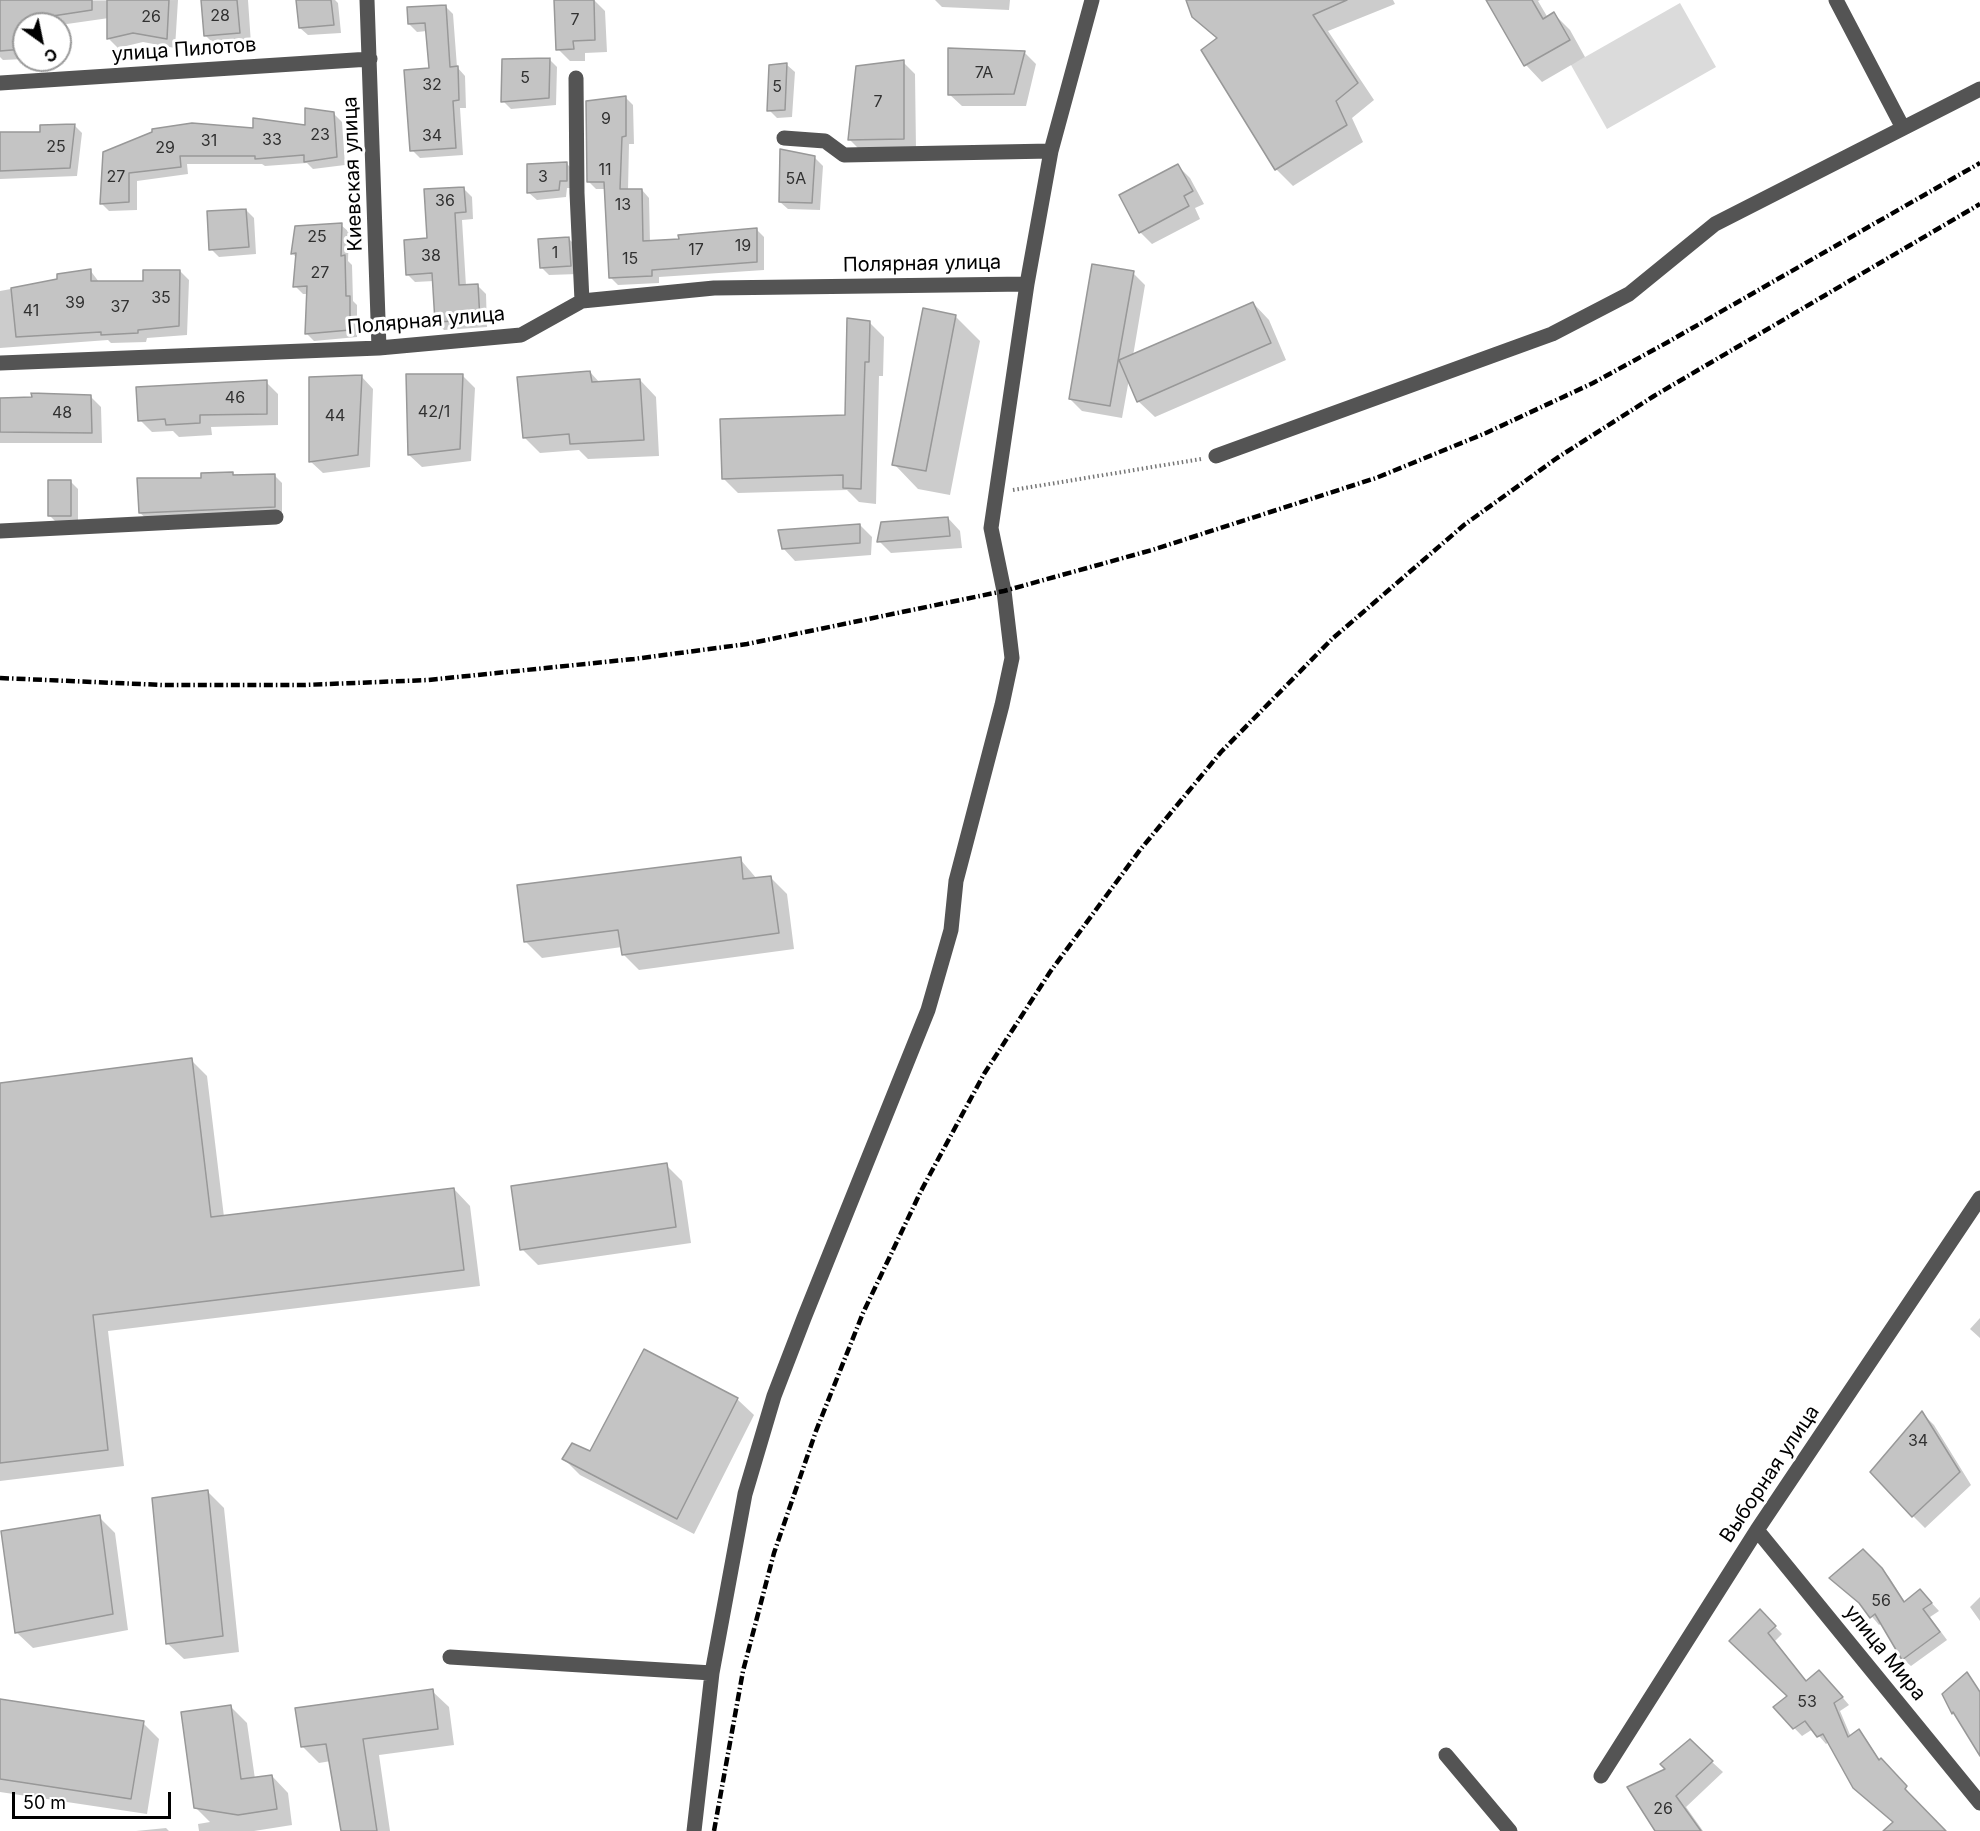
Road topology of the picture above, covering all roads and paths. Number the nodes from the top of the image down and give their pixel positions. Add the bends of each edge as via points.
1 (368, 0) edge
2 (1092, 0) edge
3 (1836, 0) edge
4 (370, 59) junction
5 (576, 78) dead end
6 (0, 83) edge
7 (1980, 89) edge
8 (1903, 128) junction
9 (784, 138) dead end
10 (1051, 151) junction
11 (1027, 284) junction
12 (582, 301) junction
13 (379, 348) junction
14 (0, 363) edge
15 (1216, 456) joint
16 (997, 493) junction
17 (276, 517) dead end
18 (0, 531) edge
19 (1980, 1198) edge
20 (1758, 1530) junction
21 (450, 1657) dead end
22 (712, 1673) junction
23 (1446, 1755) dead end
24 (1601, 1776) dead end
25 (1980, 1803) edge
26 (694, 1831) edge
27 (1510, 1831) edge

1 - 4 street, Киевская улица
2 - 10 street
3 - 8 street
4 - 6 street, улица Пилотов
4 - 13 street, Киевская улица
5 - 12 street via 576,193
7 - 8 street
8 - 15 street via 1715,224 1629,294 1552,334
9 - 10 street via 825,141 844,155
10 - 11 street
11 - 12 street, Полярная улица via 714,288
11 - 16 street
12 - 13 street, Полярная улица via 521,335
13 - 14 street, Полярная улица
15 - 16 path
16 - 22 street via 991,528 1012,657 956,881 951,930 928,1010 774,1396 745,1494
17 - 18 street
19 - 20 street, Выборная улица
20 - 24 street, Выборная улица
20 - 25 street, улица Мира
21 - 22 street
22 - 26 street
23 - 27 street

